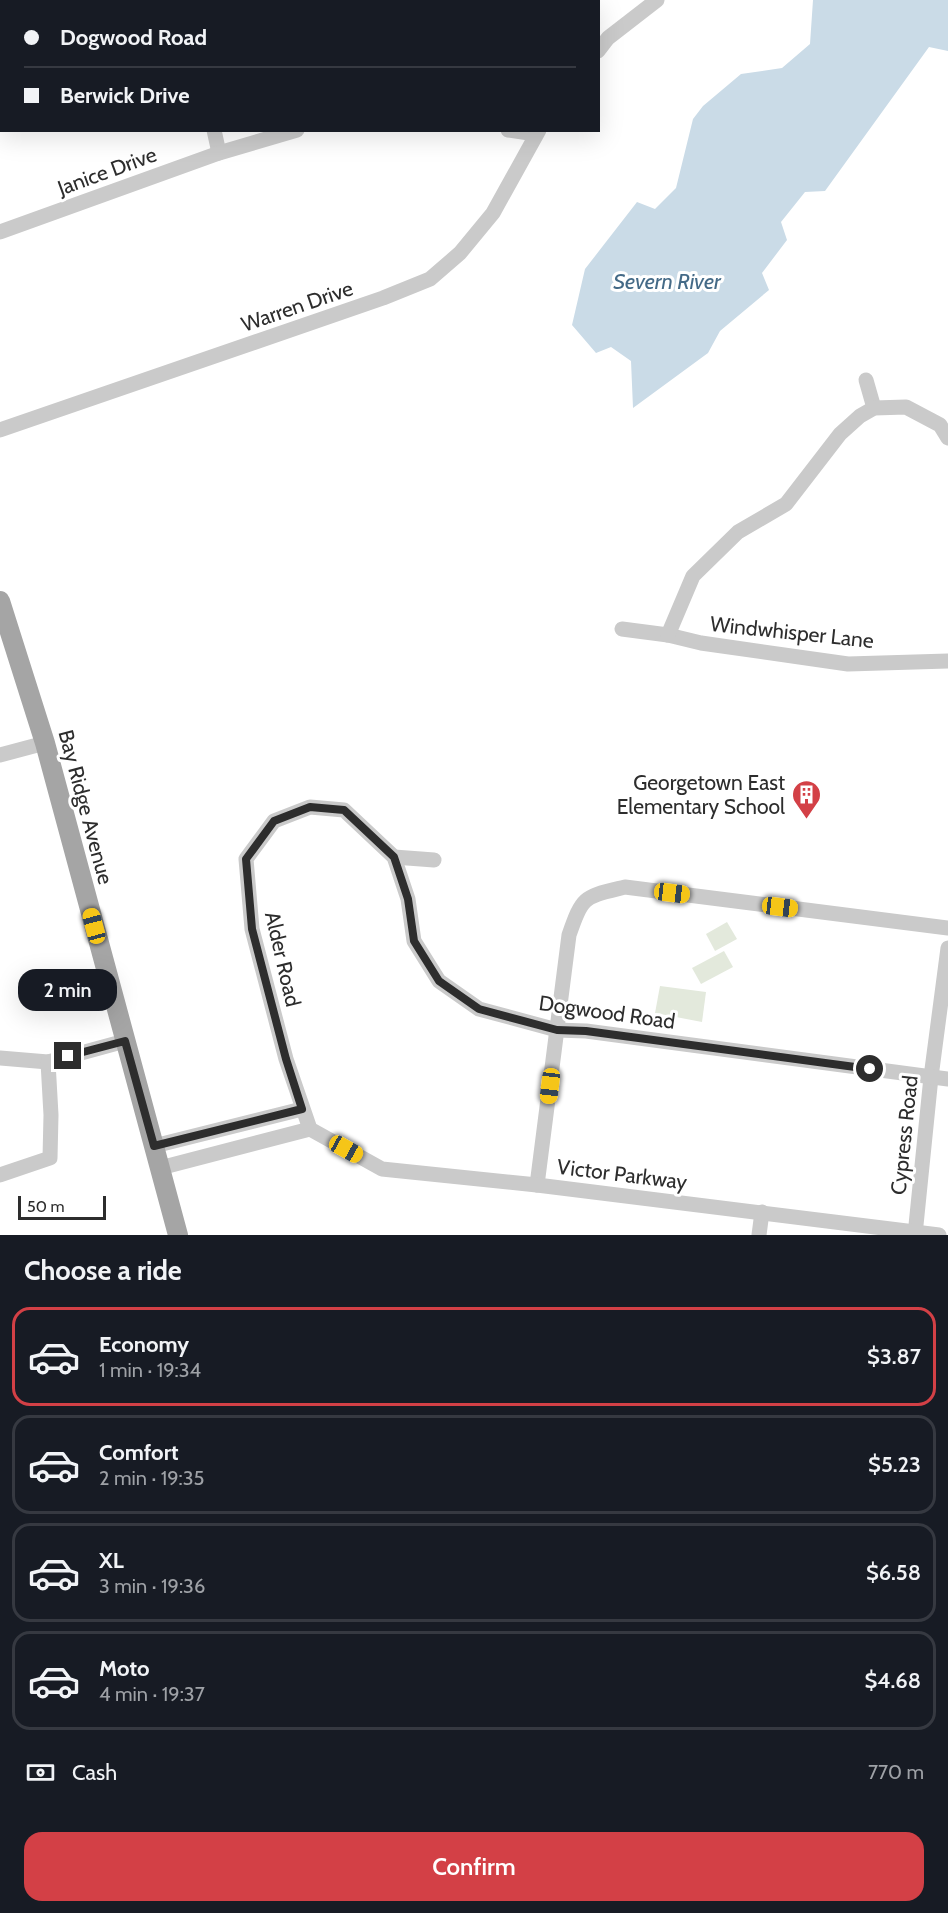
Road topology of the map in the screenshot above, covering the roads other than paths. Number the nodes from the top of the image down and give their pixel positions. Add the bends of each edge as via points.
1 (657, 0) edge
2 (600, 48) edge
3 (214, 132) edge
4 (290, 132) edge
5 (537, 132) edge
6 (219, 153) junction
7 (0, 232) edge
8 (866, 380) dead end
9 (874, 408) junction
10 (0, 430) edge
11 (948, 438) edge
12 (0, 601) edge
13 (622, 629) dead end
14 (668, 635) junction
15 (948, 661) edge
16 (45, 742) junction
17 (0, 755) edge
18 (368, 831) joint
19 (394, 857) junction
20 (434, 860) dead end
21 (948, 928) edge
22 (948, 948) edge
23 (557, 1030) junction
24 (942, 1040) edge
25 (125, 1041) junction
26 (0, 1058) edge
27 (48, 1062) junction
28 (931, 1077) junction
29 (948, 1079) edge
30 (302, 1109) junction
31 (310, 1129) junction
32 (154, 1146) junction
33 (160, 1168) junction
34 (0, 1175) edge
35 (537, 1185) junction
36 (762, 1212) junction
37 (915, 1234) edge
38 (178, 1235) edge
39 (759, 1235) edge
40 (939, 1235) edge

1 - 2 street
3 - 6 street
4 - 6 street, Janice Drive
5 - 10 street, Warren Drive via 493,213 460,253 430,279
6 - 7 street, Janice Drive
8 - 9 street
9 - 11 street via 906,407 940,425
9 - 14 street, Windwhisper Lane via 840,434 786,504 738,532 693,576
12 - 16 main road, Bay Ridge Avenue
13 - 14 street, Windwhisper Lane
14 - 15 street, Windwhisper Lane via 848,664
16 - 17 street
16 - 25 main road, Bay Ridge Avenue
18 - 19 street, Dogwood Road
18 - 30 street, Alder Road via 344,810 310,807 274,821 246,859 252,929
19 - 20 street
19 - 23 street, Dogwood Road via 408,899 414,941 439,981 479,1009
21 - 23 street via 625,887 596,894 579,905 569,935
22 - 24 street, Cypress Road
23 - 28 street, Dogwood Road
23 - 35 street
24 - 28 street, Cypress Road
25 - 27 street
25 - 32 main road, Bay Ridge Avenue
26 - 27 street
27 - 34 street via 50,1158
28 - 29 street, Dogwood Road
28 - 37 street, Cypress Road
30 - 31 street
30 - 32 street
31 - 33 street
31 - 35 street, Victor Parkway via 382,1169
32 - 33 main road, Bay Ridge Avenue
33 - 38 main road, Bay Ridge Avenue
35 - 36 street, Victor Parkway
36 - 37 street, Victor Parkway
36 - 39 street
37 - 40 street, Victor Parkway

